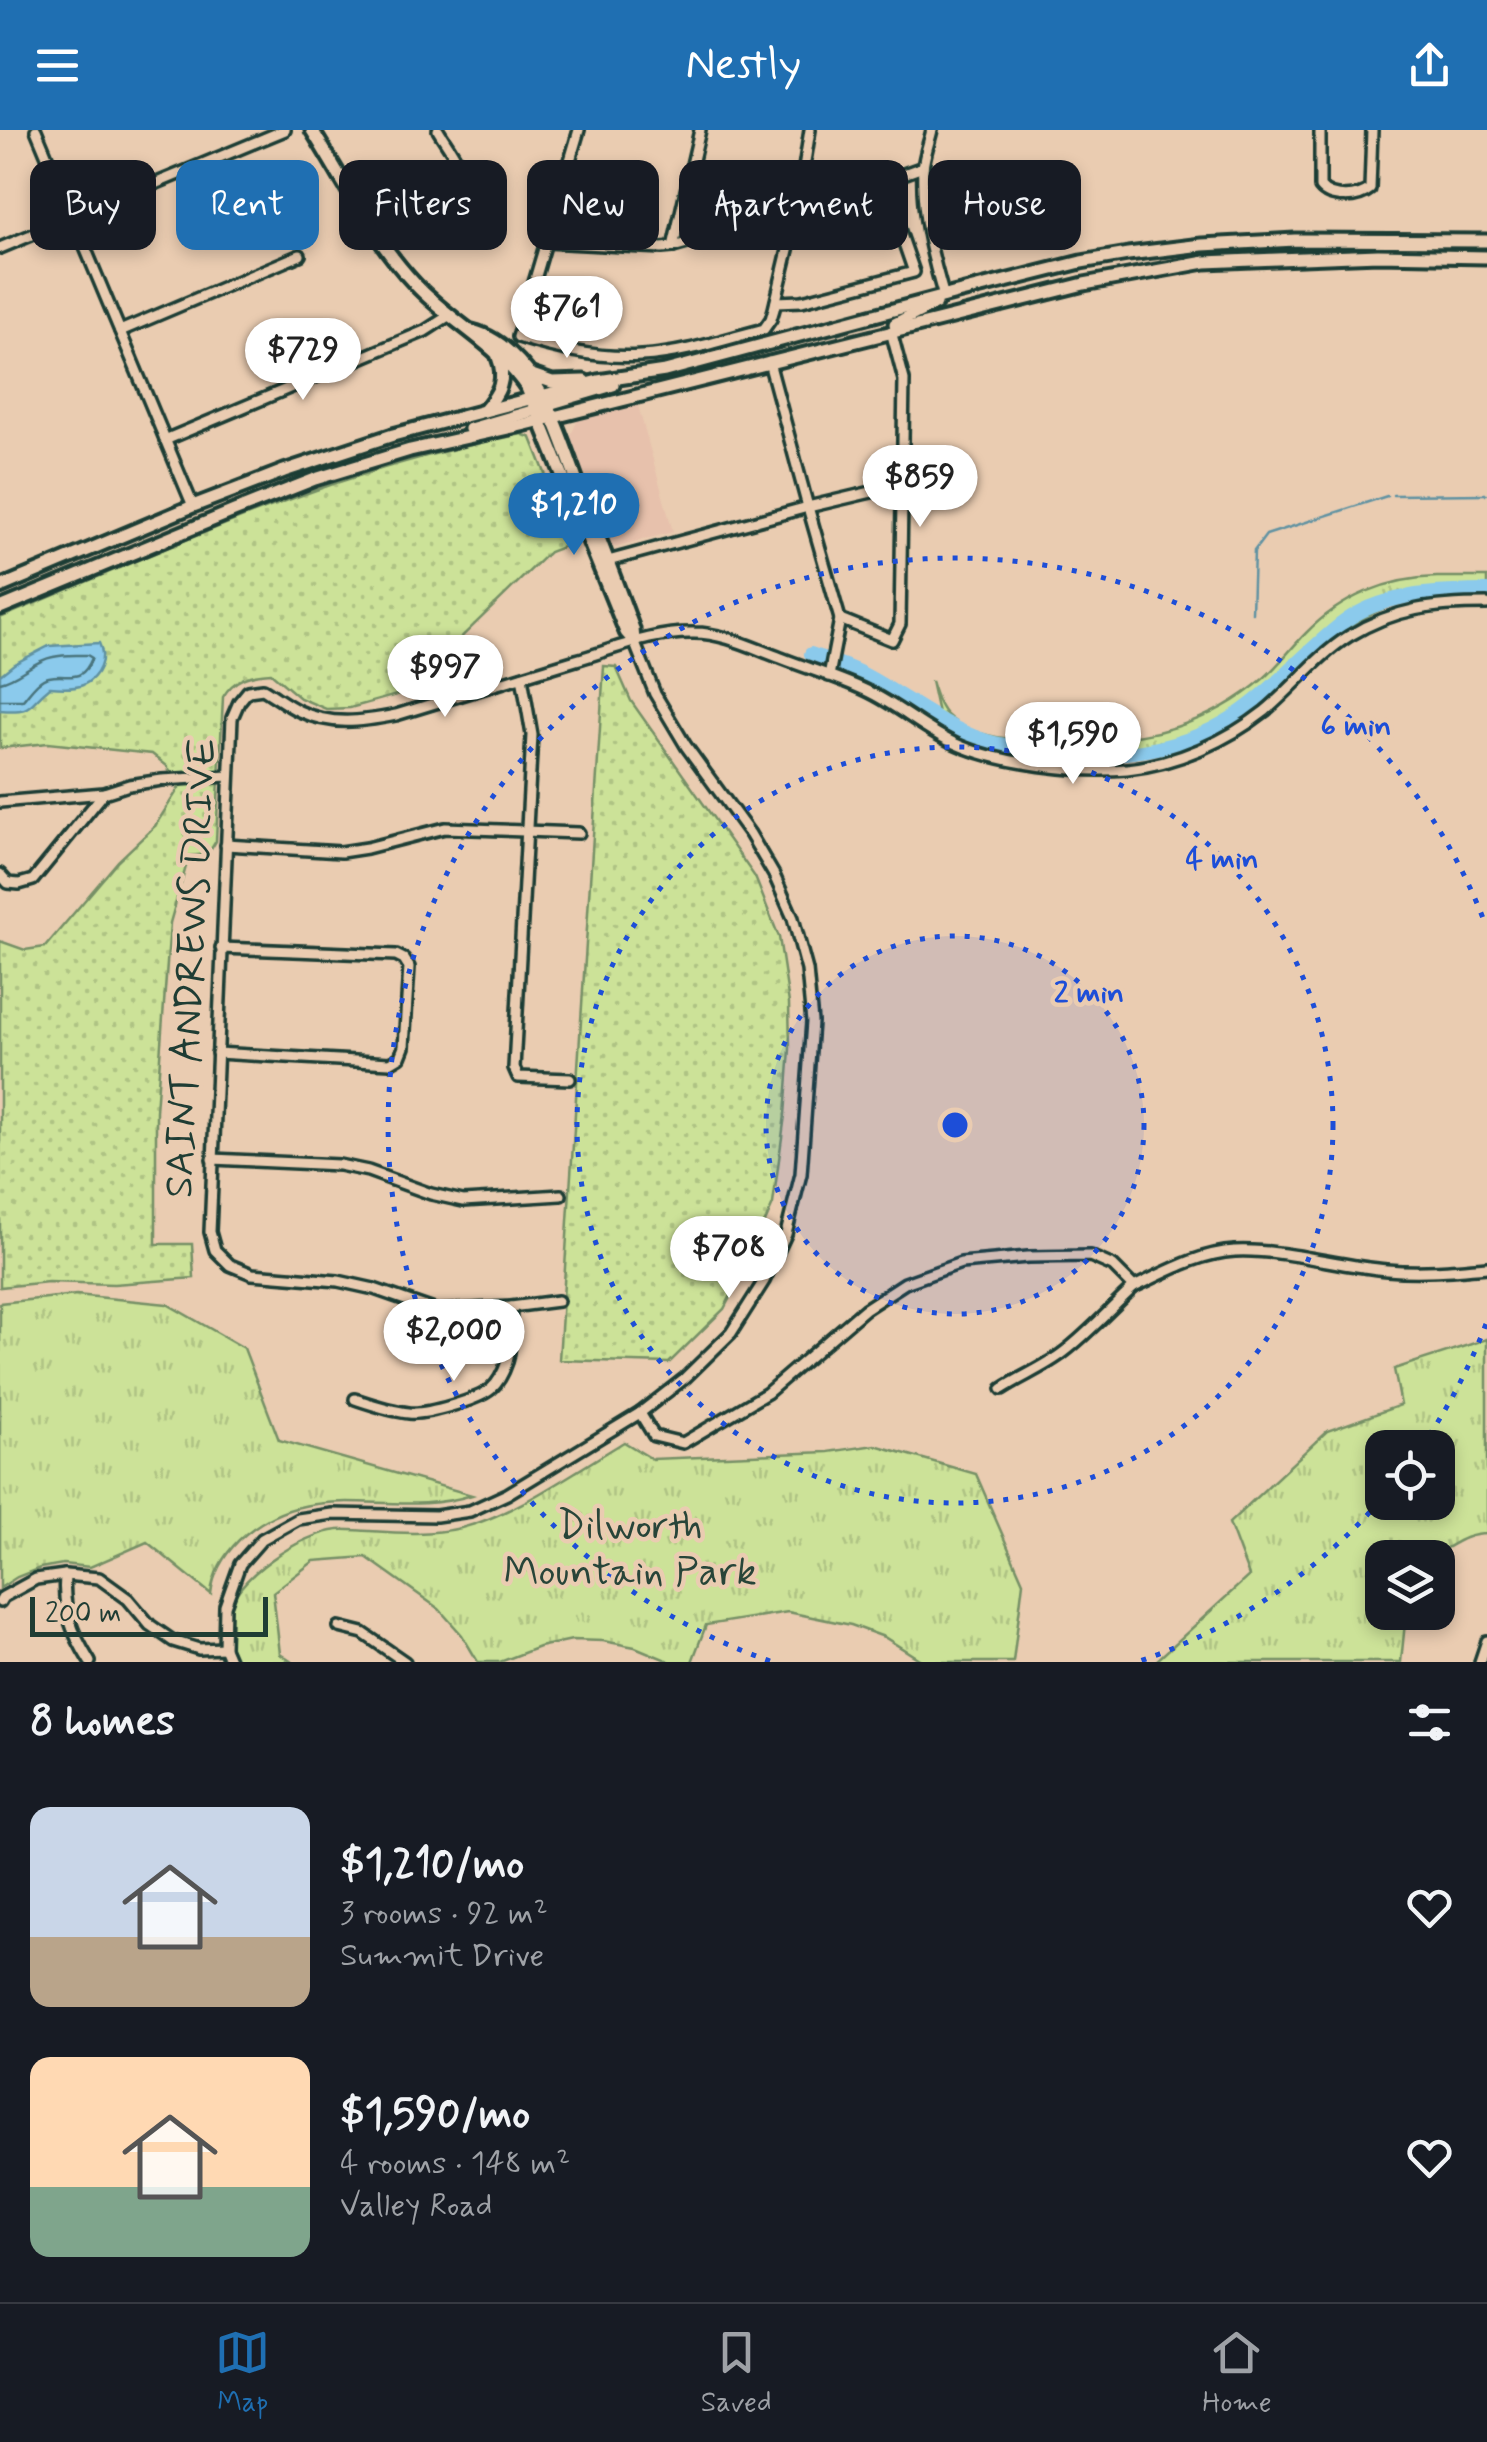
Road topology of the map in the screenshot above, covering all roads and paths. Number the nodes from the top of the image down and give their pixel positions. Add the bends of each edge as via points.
1 (36, 130) edge
2 (284, 130) edge
3 (312, 130) edge
4 (438, 130) edge
5 (580, 130) edge
6 (700, 130) edge
7 (810, 130) edge
8 (932, 130) edge
9 (1320, 130) edge
10 (1372, 130) edge
11 (49, 160) edge
12 (456, 160) edge
13 (571, 160) edge
14 (805, 160) edge
15 (923, 167) junction
16 (908, 172) edge
17 (339, 174) edge
18 (156, 183) edge
19 (30, 236) edge
20 (1487, 240) edge
21 (679, 244) edge
22 (673, 246) junction
23 (0, 248) edge
24 (659, 248) edge
25 (86, 250) edge
26 (387, 250) edge
27 (544, 250) edge
28 (788, 250) edge
29 (906, 250) edge
30 (300, 255) dead end
31 (1487, 257) edge
32 (944, 297) junction
33 (775, 305) junction
34 (450, 316) junction
35 (120, 331) junction
36 (472, 331) junction
37 (892, 331) junction
38 (863, 338) junction
39 (497, 352) junction
40 (769, 362) junction
41 (665, 371) junction
42 (528, 374) junction
43 (598, 381) junction
44 (542, 408) junction
45 (583, 408) junction
46 (484, 411) junction
47 (522, 425) junction
48 (165, 440) junction
49 (559, 448) junction
50 (410, 450) junction
51 (900, 485) junction
52 (193, 506) junction
53 (808, 506) junction
54 (608, 562) junction
55 (0, 587) edge
56 (1487, 604) edge
57 (0, 608) edge
58 (840, 618) junction
59 (634, 641) junction
60 (522, 676) junction
61 (829, 676) junction
62 (229, 776) junction
63 (104, 793) junction
64 (0, 802) edge
65 (527, 832) junction
66 (579, 833) dead end
67 (226, 846) junction
68 (0, 874) edge
69 (221, 948) junction
70 (217, 1053) junction
71 (570, 1079) dead end
72 (212, 1159) junction
73 (561, 1195) dead end
74 (1487, 1267) edge
75 (1134, 1287) junction
76 (558, 1301) dead end
77 (511, 1307) junction
78 (1002, 1389) dead end
79 (355, 1399) dead end
80 (640, 1413) junction
81 (64, 1575) junction
82 (0, 1602) edge
83 (340, 1628) dead end
84 (1487, 1641) edge
85 (224, 1648) junction
86 (90, 1662) edge
87 (230, 1662) edge
88 (405, 1662) edge
89 (1480, 1662) edge

1 - 11 street
2 - 18 street
3 - 17 main road
4 - 12 street
5 - 13 street
6 - 22 street
7 - 14 street
8 - 15 street
9 - 10 street via 1320,187 1330,196 1370,189
15 - 16 street
15 - 32 street via 925,212
19 - 23 street
20 - 32 main road via 1202,245 1082,262
21 - 22 street
22 - 24 street
25 - 35 street
26 - 34 main road
27 - 33 street via 518,337 559,351 664,353 764,329
28 - 33 street
29 - 33 street via 914,272
30 - 35 street
31 - 37 main road via 1206,262
32 - 38 main road
32 - 41 main road
34 - 36 main road
34 - 48 street
35 - 48 street
36 - 39 main road
36 - 42 main road via 489,336
37 - 38 main road
37 - 51 street via 904,380
38 - 40 main road
39 - 44 main road
39 - 46 main road via 502,384
40 - 45 main road
40 - 53 street
41 - 43 main road
41 - 44 main road
42 - 43 main road via 552,382
42 - 44 main road
43 - 44 main road
44 - 45 main road
44 - 46 main road
44 - 47 main road
44 - 49 main road
44 - 50 main road
45 - 49 main road via 570,418
46 - 52 main road via 357,447
47 - 49 main road
47 - 50 main road
48 - 52 street
49 - 54 main road
49 - 59 main road
50 - 57 main road via 234,510
51 - 53 street
51 - 58 street via 900,624 892,640
52 - 55 main road
53 - 54 street
53 - 58 street
54 - 59 main road
56 - 61 street via 1411,608 1376,621 1325,653 1264,712 1211,745 1126,769 1000,759 956,744
58 - 61 street
59 - 60 street
59 - 61 street via 695,632
59 - 80 street via 686,746 774,874 807,970 812,1022 801,1174 786,1234 731,1333
60 - 62 street, SAINT ANDREWS DRIVE via 360,722 330,722 264,689 248,692 232,718
60 - 65 street via 532,735
62 - 63 street via 162,780
62 - 67 street, SAINT ANDREWS DRIVE
63 - 64 street
63 - 68 street via 34,880 8,884
65 - 66 street
65 - 67 street via 445,828 341,852
65 - 71 street via 514,1068 518,1077
67 - 69 street, SAINT ANDREWS DRIVE
69 - 70 street, SAINT ANDREWS DRIVE
69 - 70 street via 396,955 409,968 404,1047 390,1062
70 - 72 street, SAINT ANDREWS DRIVE
72 - 73 street via 339,1166 463,1201
72 - 77 street, SAINT ANDREWS DRIVE via 210,1232 230,1265 252,1274 374,1289 437,1311
74 - 75 street via 1388,1270 1233,1251 1192,1260
75 - 78 street via 1068,1350
75 - 80 street via 1113,1266 1090,1256 961,1264 905,1283 864,1309 768,1393 683,1443 654,1436
76 - 77 street
77 - 79 street via 507,1361 490,1390 423,1414
80 - 85 street via 470,1510 436,1516 332,1514 298,1519 262,1539 240,1564 224,1606
81 - 82 street via 36,1579
81 - 85 street via 98,1578 172,1641
81 - 86 street via 68,1623
83 - 88 street via 364,1633
84 - 89 street
85 - 87 street

